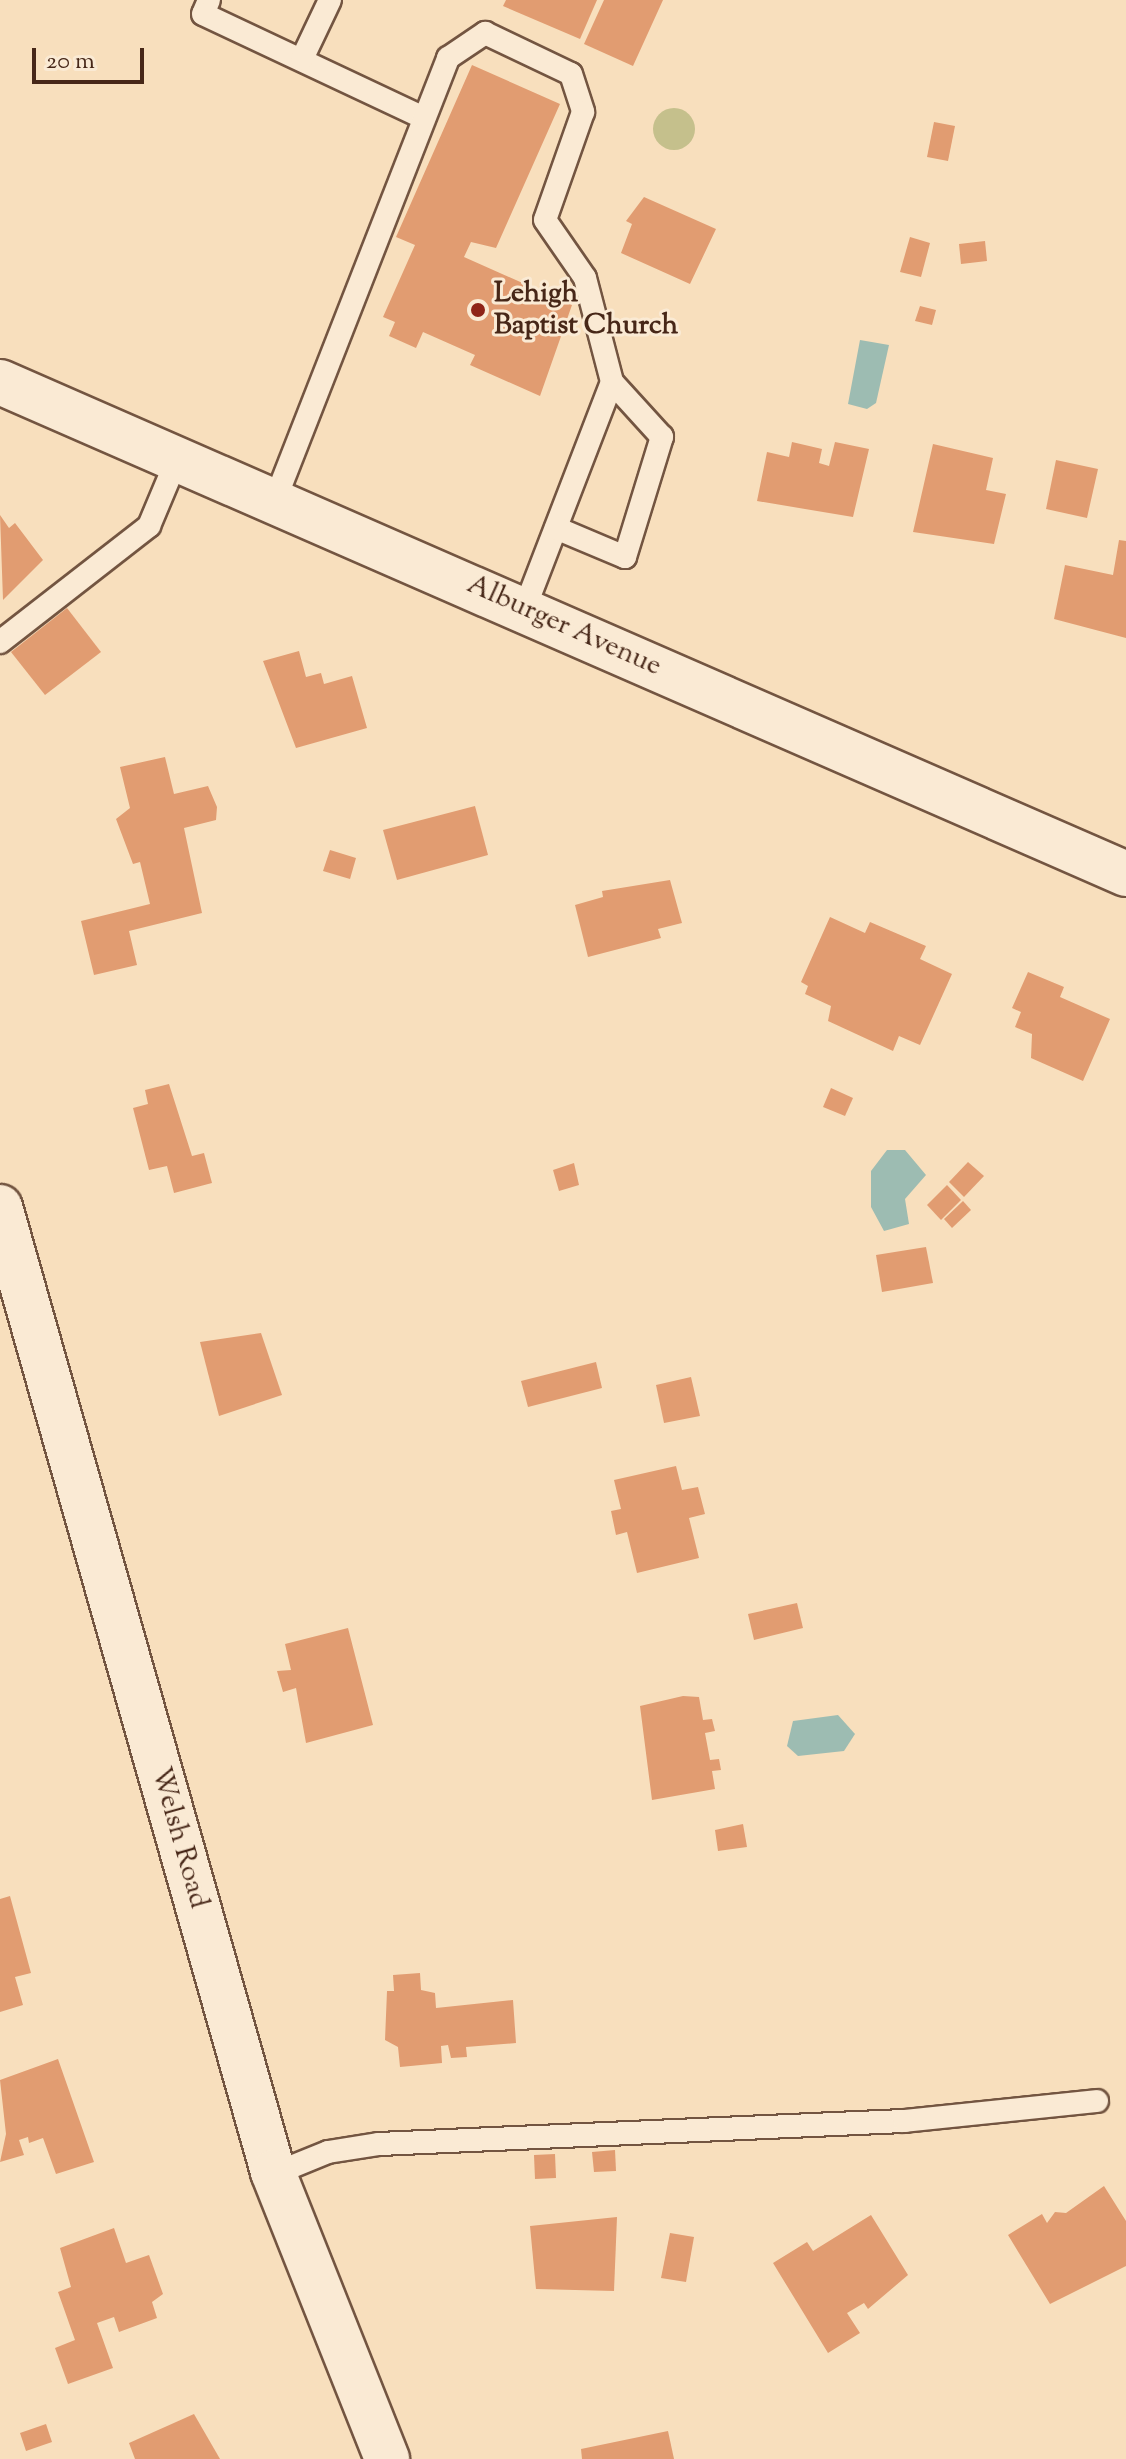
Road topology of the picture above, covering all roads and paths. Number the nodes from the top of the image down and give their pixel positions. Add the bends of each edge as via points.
1 (209, 0) edge
2 (330, 0) edge
3 (302, 59) junction
4 (424, 118) junction
5 (0, 382) edge
6 (612, 382) junction
7 (178, 457) junction
8 (275, 500) junction
9 (556, 528) junction
10 (525, 608) junction
11 (0, 642) edge
12 (1126, 874) edge
13 (0, 1207) edge
14 (1097, 2101) dead end
15 (274, 2174) junction
16 (387, 2459) edge

1 - 3 lane via 203,14
2 - 3 lane
3 - 4 lane
4 - 6 lane via 448,58 485,33 571,74 583,112 545,220 585,278
4 - 8 lane
5 - 7 main road, Alburger Avenue
6 - 9 lane
6 - 9 lane via 662,437 625,557
7 - 8 main road, Alburger Avenue
7 - 11 lane via 149,526
8 - 10 main road, Alburger Avenue
9 - 10 lane
10 - 12 main road, Alburger Avenue
13 - 15 main road, Welsh Road
14 - 15 lane via 904,2121 379,2144 328,2152
15 - 16 main road, Welsh Road

